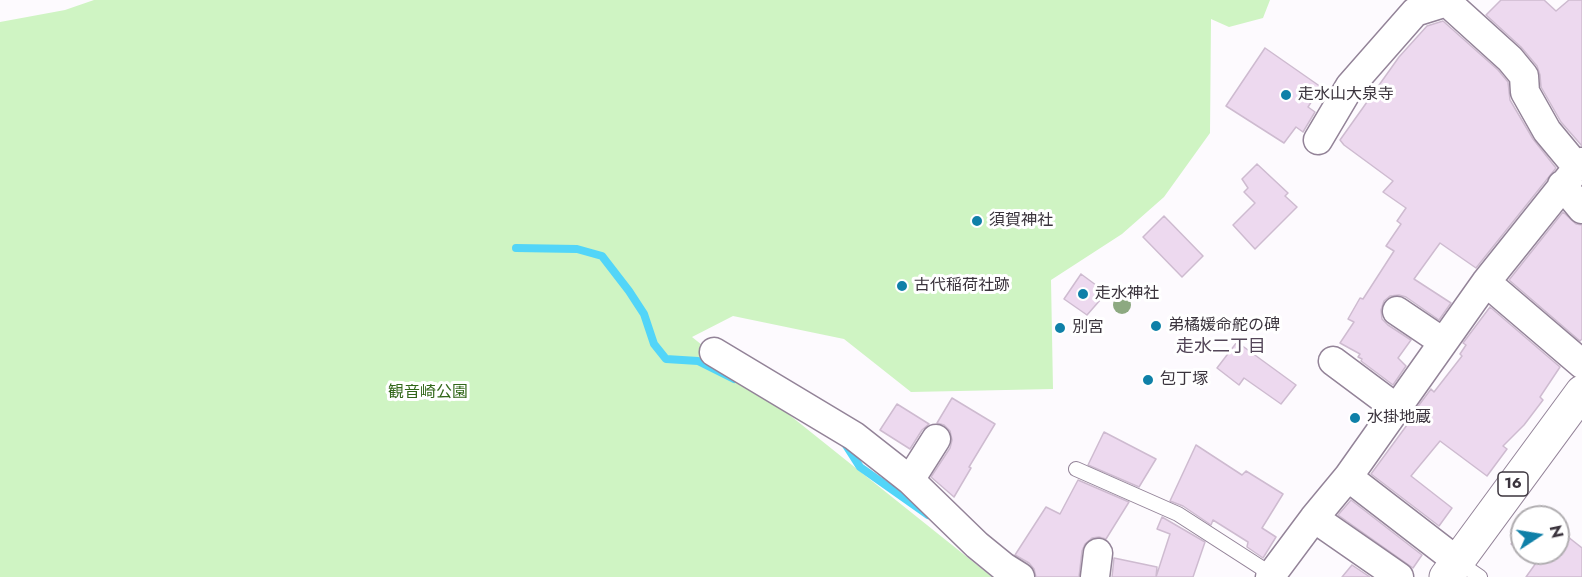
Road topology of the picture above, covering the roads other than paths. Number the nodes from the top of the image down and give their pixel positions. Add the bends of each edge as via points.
1 (1318, 140) dead end
2 (1574, 171) edge
3 (1582, 209) edge
4 (1486, 282) junction
5 (1397, 311) dead end
6 (1443, 342) junction
7 (714, 352) dead end
8 (1333, 361) dead end
9 (1582, 364) edge
10 (1582, 392) edge
11 (1396, 408) junction
12 (936, 439) dead end
13 (1076, 469) dead end
14 (1348, 477) junction
15 (910, 480) junction
16 (1314, 518) junction
17 (1461, 572) edge
18 (1271, 576) edge
19 (1020, 577) edge
20 (1399, 577) edge

1 - 2 street via 1350,86 1415,12 1447,2 1524,76 1525,92
2 - 3 street
2 - 4 street
4 - 6 street
4 - 9 street
5 - 6 street
6 - 11 street
7 - 15 street via 854,436
8 - 11 street
10 - 17 highway, 16
11 - 14 street
12 - 15 street
13 - 18 lane via 1178,514
14 - 16 street
14 - 17 street
15 - 19 street via 977,545
16 - 18 street
16 - 20 street

